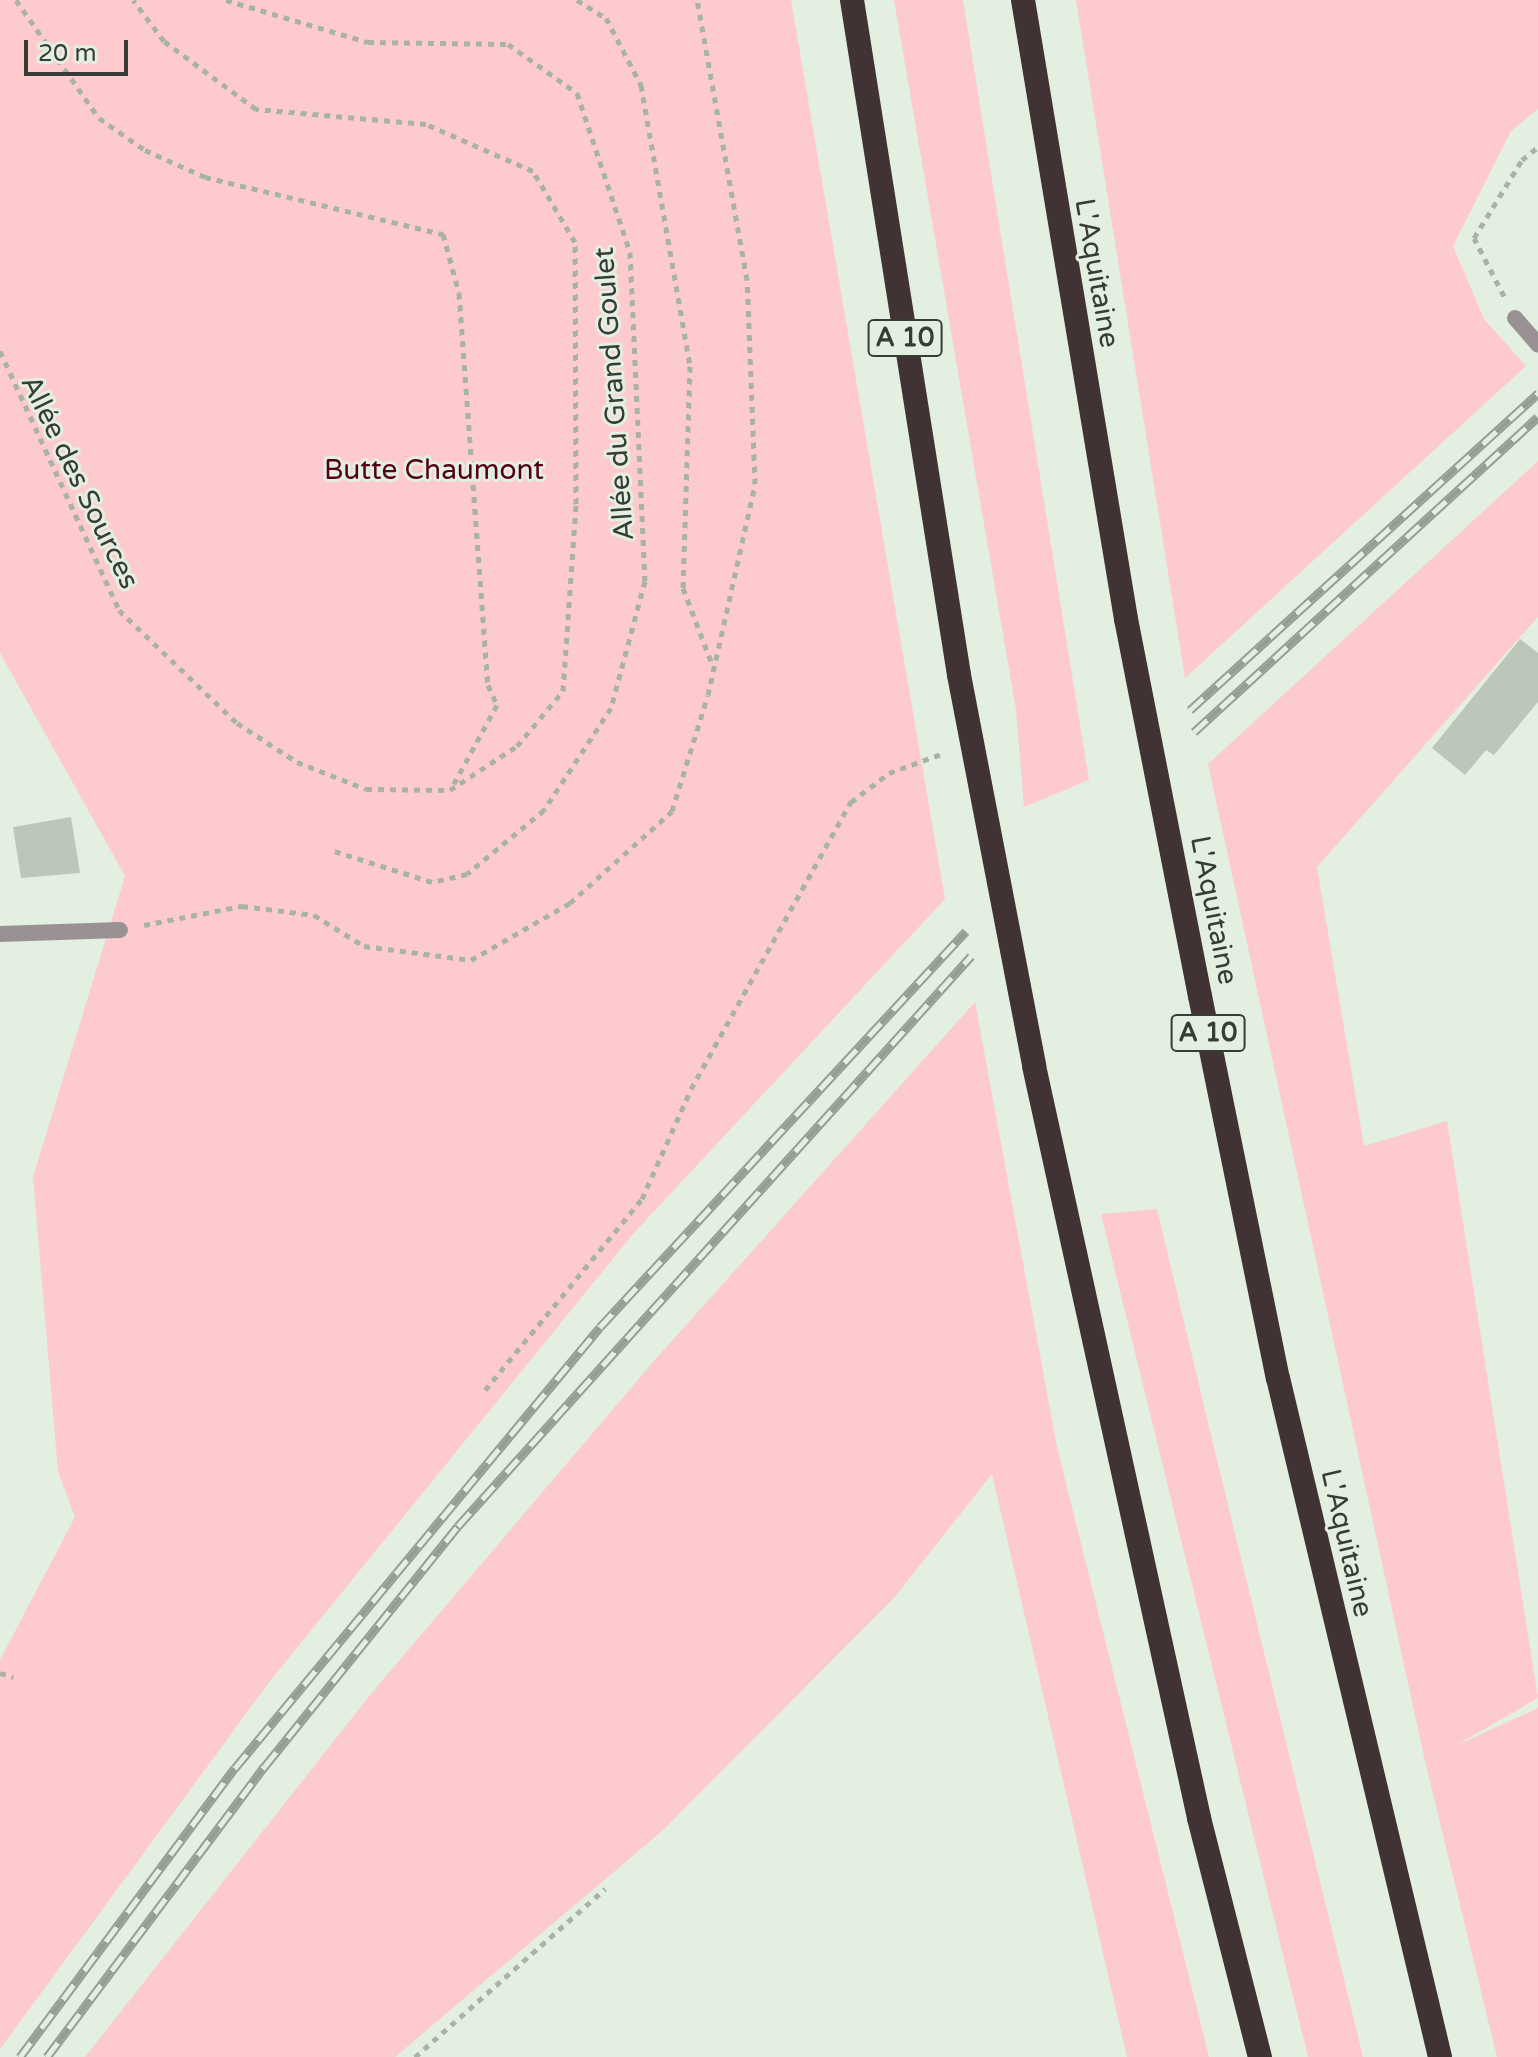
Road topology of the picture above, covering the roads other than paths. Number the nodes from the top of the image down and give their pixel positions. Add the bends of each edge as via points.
1 (852, 0) edge
2 (1023, 0) edge
3 (1515, 318) road end
4 (1538, 344) edge
5 (120, 930) road end
6 (0, 934) edge
7 (1260, 2057) edge
8 (1440, 2057) edge

1 - 7 highway, A 10 via 972,746 1034,1066 1189,1772
2 - 8 highway, L'Aquitaine / A 10 via 1126,619 1206,1027 1281,1393
3 - 4 street
5 - 6 street

